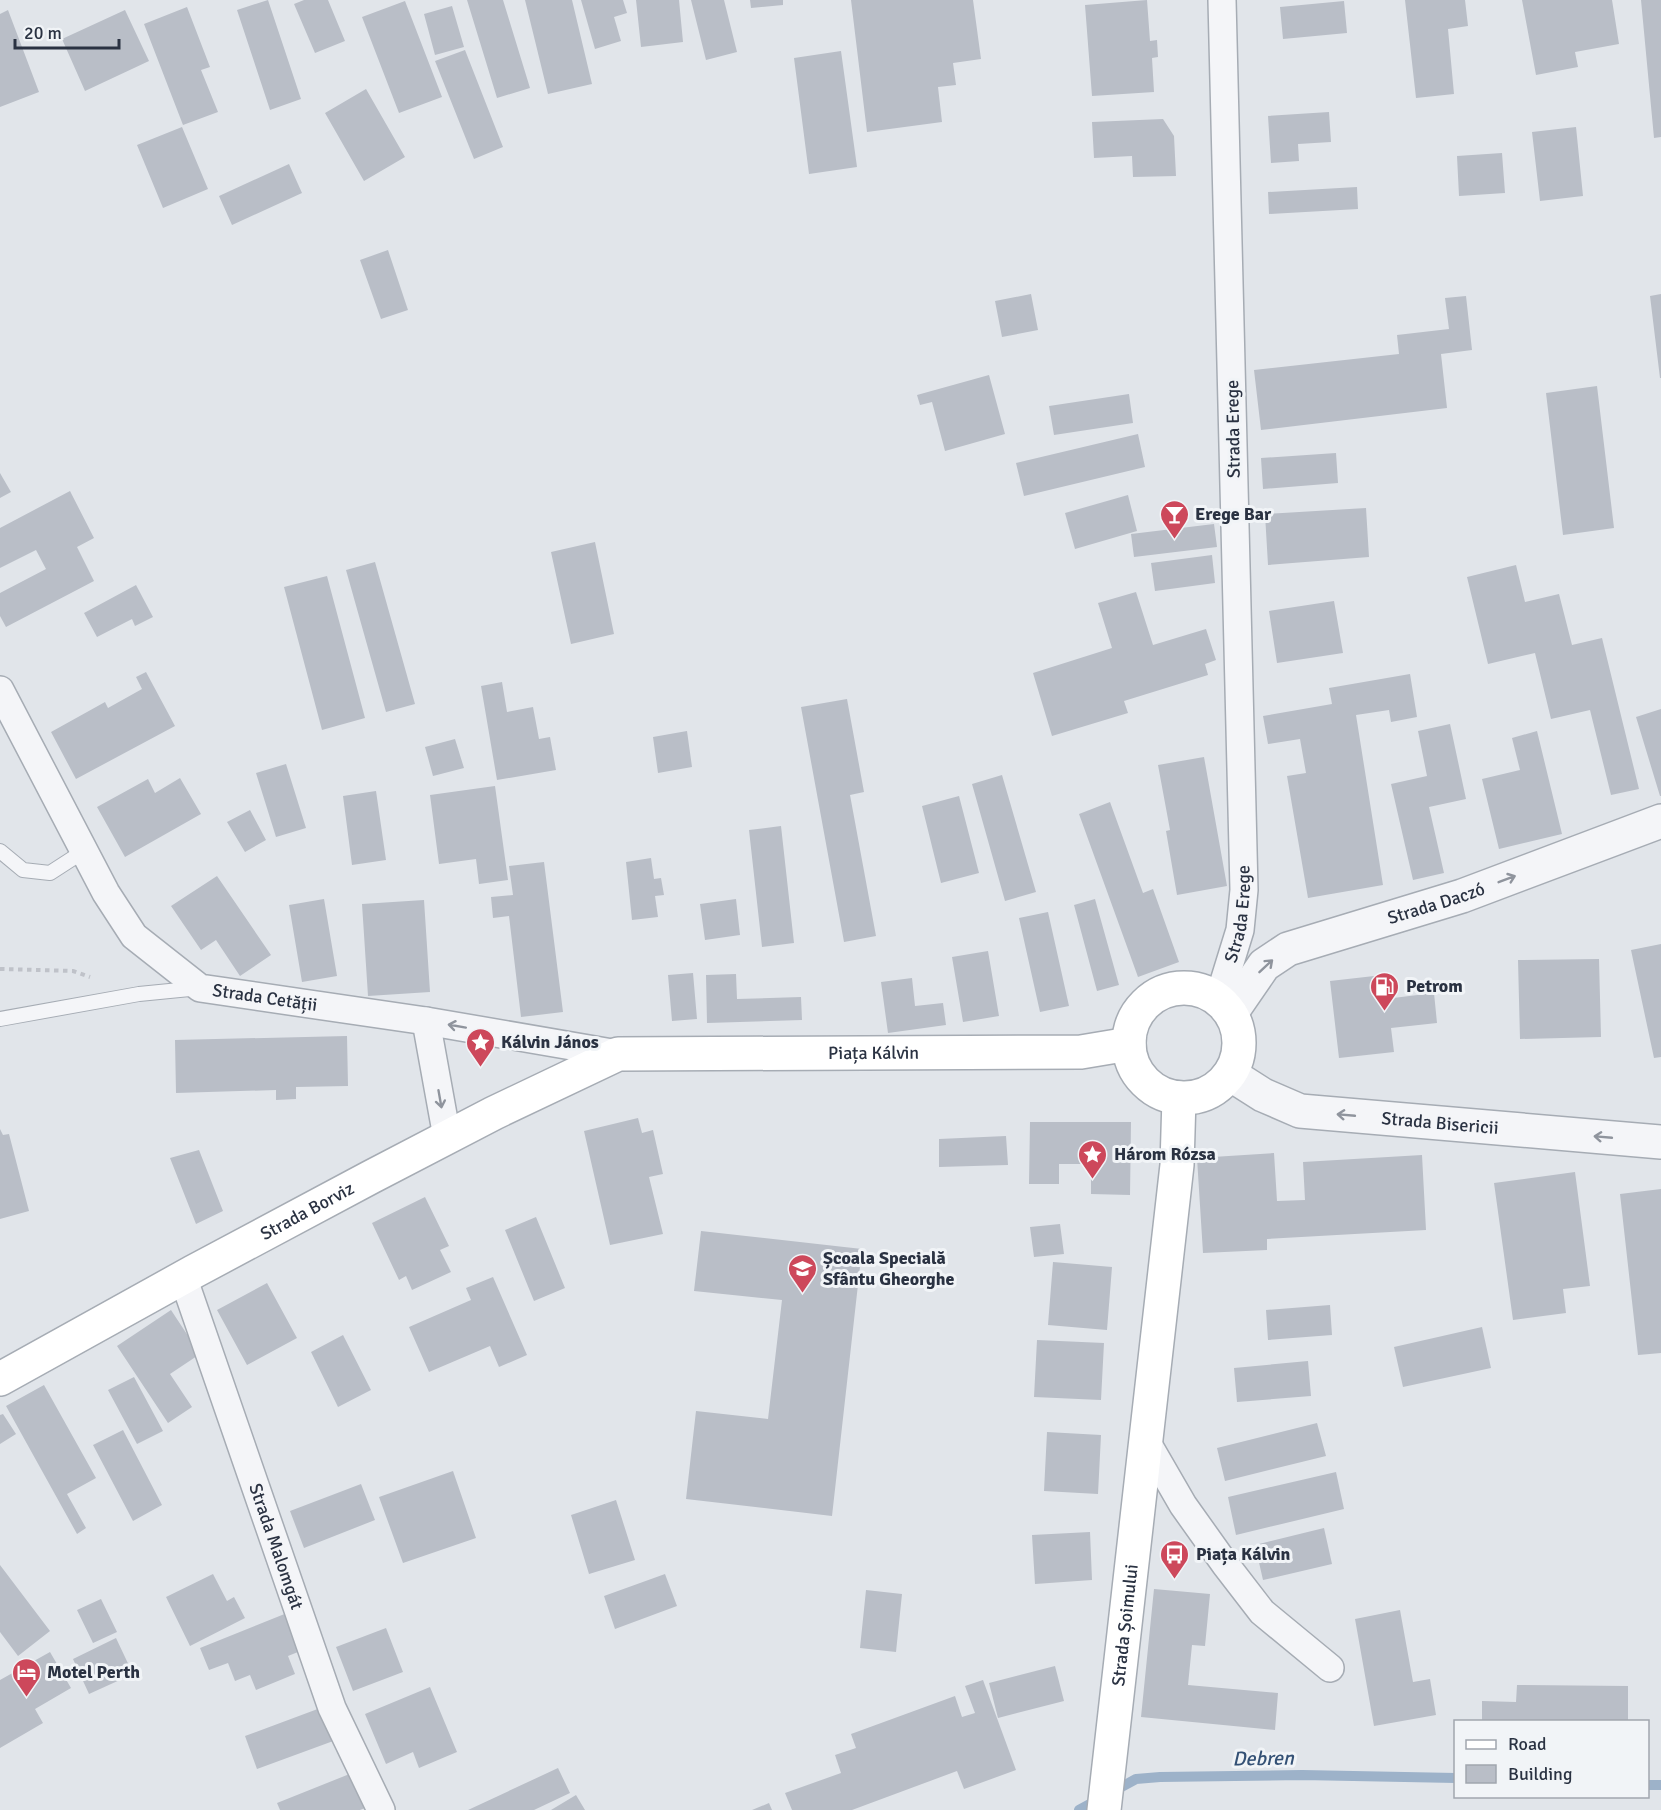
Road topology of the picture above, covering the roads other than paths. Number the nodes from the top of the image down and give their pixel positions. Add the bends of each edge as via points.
1 (1222, 0) edge
2 (0, 690) edge
3 (1661, 821) edge
4 (0, 851) edge
5 (84, 851) junction
6 (200, 988) junction
7 (1225, 1005) junction
8 (0, 1018) edge
9 (426, 1021) junction
10 (1129, 1044) junction
11 (618, 1054) junction
12 (1230, 1074) junction
13 (1179, 1098) junction
14 (447, 1137) junction
15 (1661, 1142) edge
16 (183, 1277) junction
17 (0, 1379) edge
18 (1146, 1441) junction
19 (1330, 1668) dead end
20 (381, 1810) edge
21 (1104, 1810) edge

1 - 7 street, Strada Erege via 1244,890
2 - 5 street, Strada Cetății
7 -> 3 street, Strada Daczó via 1263,965 1288,949 1462,896
4 - 5 lane via 23,870 50,873
5 - 6 street, Strada Cetății via 134,936
6 - 8 lane via 139,994
6 - 9 street, Strada Cetății
7 - 10 main road via 1203,990 1168,989 1139,1010 1131,1026
7 - 12 main road via 1238,1026 1240,1041
11 -> 9 street, Strada Cetății
9 -> 14 street
10 - 11 main road, Piața Kálvin via 1081,1053
10 - 13 main road via 1138,1074 1149,1086
11 - 14 main road, Strada Borviz
12 - 13 main road via 1208,1093
15 -> 12 street, Strada Bisericii via 1300,1111 1263,1095
13 - 18 main road, Strada Șoimului via 1177,1165
14 - 16 main road, Strada Borviz
16 - 17 main road, Strada Borviz
16 - 20 street, Strada Malomgát via 332,1708
18 - 19 street via 1183,1505 1262,1612
18 - 21 main road, Strada Șoimului

